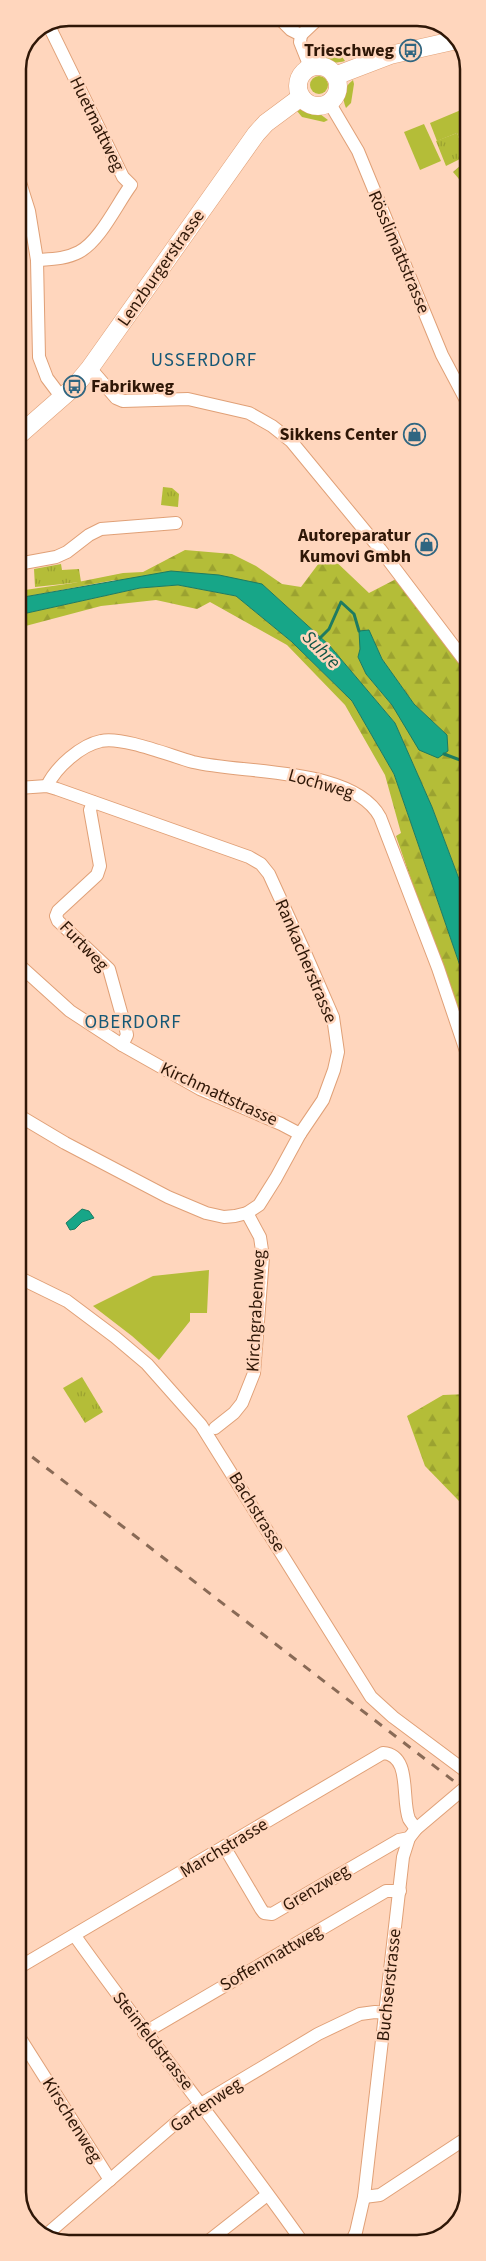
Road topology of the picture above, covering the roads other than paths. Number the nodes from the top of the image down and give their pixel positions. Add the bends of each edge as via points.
1 (287, 26) edge
2 (311, 26) edge
3 (51, 31) edge
4 (301, 35) junction
5 (449, 42) edge
6 (310, 67) junction
7 (335, 76) junction
8 (301, 97) junction
9 (329, 102) junction
10 (26, 202) edge
11 (37, 260) junction
12 (90, 368) junction
13 (459, 387) edge
14 (62, 398) junction
15 (26, 429) edge
16 (176, 524) dead end
17 (26, 562) edge
18 (459, 654) edge
19 (47, 786) junction
20 (26, 787) edge
21 (93, 802) junction
22 (26, 972) edge
23 (459, 1032) edge
24 (122, 1045) junction
25 (26, 1120) edge
26 (300, 1134) junction
27 (247, 1213) junction
28 (27, 1281) edge
29 (215, 1428) dead end
30 (460, 1767) edge
31 (460, 1792) edge
32 (412, 1833) junction
33 (225, 1848) junction
34 (400, 1891) junction
35 (75, 1936) junction
36 (27, 1963) edge
37 (386, 2013) junction
38 (144, 2033) junction
39 (27, 2049) edge
40 (201, 2104) junction
41 (460, 2142) edge
42 (110, 2180) junction
43 (267, 2195) junction
44 (364, 2197) junction
45 (52, 2230) edge
46 (297, 2234) edge
47 (355, 2234) edge
48 (217, 2235) edge

1 - 4 street
2 - 4 street
3 - 11 street, Huetmattweg via 123,178 131,185 99,232 79,252 61,258
4 - 6 street via 300,42
5 - 7 main road via 390,55
6 - 7 main road via 326,67
6 - 8 main road via 298,80
7 - 9 main road via 337,90
8 - 9 main road via 317,106
8 - 12 main road, Lenzburgerstrasse via 266,122 256,134
9 - 13 street, Rösslimattstrasse via 358,151 442,355
10 - 11 street
11 - 14 street via 39,357 47,378
12 - 14 main road, Lenzburgerstrasse
12 - 18 street via 116,398 123,401 188,399 249,414 272,426 291,441 380,549
14 - 15 main road, Lenzburgerstrasse
16 - 17 street via 101,529 56,557
19 - 20 street
19 - 21 street
19 - 23 street, Lochweg via 82,749 108,740 195,762 296,775 354,792 366,799 374,805 380,817
21 - 24 street, Furtweg via 90,810 100,866 97,875 56,916 109,969 127,1035
21 - 26 street, Rankacherstrasse via 249,857 261,864 268,874 333,1017 338,1052 323,1100
22 - 24 street, Kirchmattstrasse via 70,1011
24 - 26 street, Kirchmattstrasse via 200,1089
25 - 27 street via 168,1197 224,1217
26 - 27 street, Rankacherstrasse via 259,1204
27 - 29 street, Kirchgrabenweg via 260,1237 263,1257 254,1373 242,1403
28 - 30 street, Bachstrasse via 67,1301 115,1336 170,1388 207,1434 371,1697
31 - 32 street
32 - 33 street, Grenzweg via 272,1914 261,1909
32 - 33 street, Marchstrasse via 405,1785 397,1759 383,1753
32 - 34 street, Buchserstrasse via 403,1857
33 - 35 street, Marchstrasse
34 - 37 street, Buchserstrasse
34 - 38 street, Soffenmattweg via 386,1891
35 - 36 street, Marchstrasse
35 - 38 street, Steinfeldstrasse
37 - 40 street, Gartenweg via 360,2014 318,2034
37 - 44 street, Buchserstrasse
38 - 40 street, Steinfeldstrasse
39 - 42 street, Kirschenweg
40 - 42 street, Gartenweg
40 - 43 street, Steinfeldstrasse
41 - 44 street via 380,2195
42 - 45 street, Gartenweg
43 - 46 street, Steinfeldstrasse
43 - 48 street
44 - 47 street, Buchserstrasse

